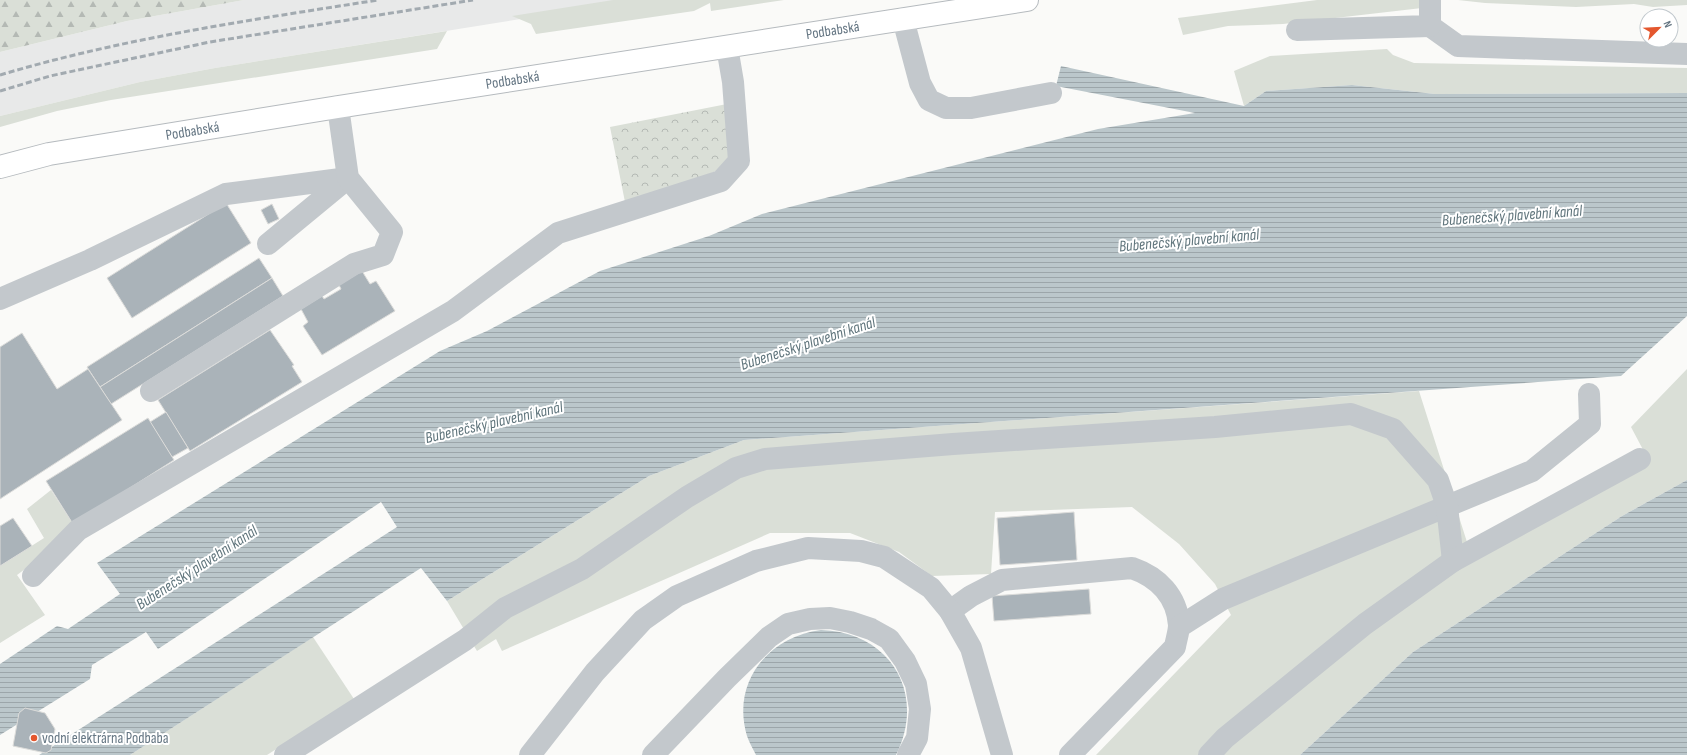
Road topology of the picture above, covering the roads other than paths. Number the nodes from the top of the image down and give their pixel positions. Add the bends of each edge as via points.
1 (1027, 0) edge
2 (1430, 0) edge
3 (903, 19) junction
4 (1430, 26) junction
5 (1297, 30) dead end
6 (727, 47) junction
7 (1687, 54) edge
8 (1051, 93) dead end
9 (338, 107) junction
10 (0, 167) edge
11 (348, 178) junction
12 (268, 244) dead end
13 (0, 299) edge
14 (151, 392) dead end
15 (1589, 394) dead end
16 (1640, 459) dead end
17 (1447, 506) junction
18 (1453, 561) junction
19 (33, 576) dead end
20 (950, 611) junction
21 (1179, 627) junction
22 (285, 755) edge
23 (530, 755) edge
24 (653, 755) edge
25 (908, 755) edge
26 (1002, 755) edge
27 (1070, 755) edge
28 (1208, 755) edge

1 - 3 main road, Podbabská
2 - 4 lane
3 - 6 main road, Podbabská
3 - 8 lane via 920,83 929,100 946,108 971,108
4 - 5 lane
4 - 7 lane via 1458,46
6 - 9 main road, Podbabská
6 - 19 lane via 733,82 739,161 721,181 558,233 452,311 78,530
9 - 10 main road, Podbabská via 49,154
9 - 11 lane
11 - 12 lane
11 - 13 lane via 226,194 90,260
11 - 14 lane via 392,232 383,255 354,264
15 - 17 lane via 1590,424 1532,471
16 - 18 lane
17 - 18 lane
17 - 21 lane via 1223,599
17 - 22 lane via 1438,480 1393,429 1351,414 1214,427 766,459 736,468 686,497 582,569 505,608 465,640
18 - 28 lane via 1364,624 1225,738
20 - 21 lane via 971,596 1002,580 1132,568 1146,573 1166,590 1175,606
20 - 23 lane via 931,588 884,557 861,551 808,548 756,561 678,596 643,620 595,672
20 - 26 lane via 971,648
21 - 27 lane via 1175,647
24 - 25 lane via 769,637 788,624 830,618 871,628 889,639 905,660 916,684 920,709 917,738

